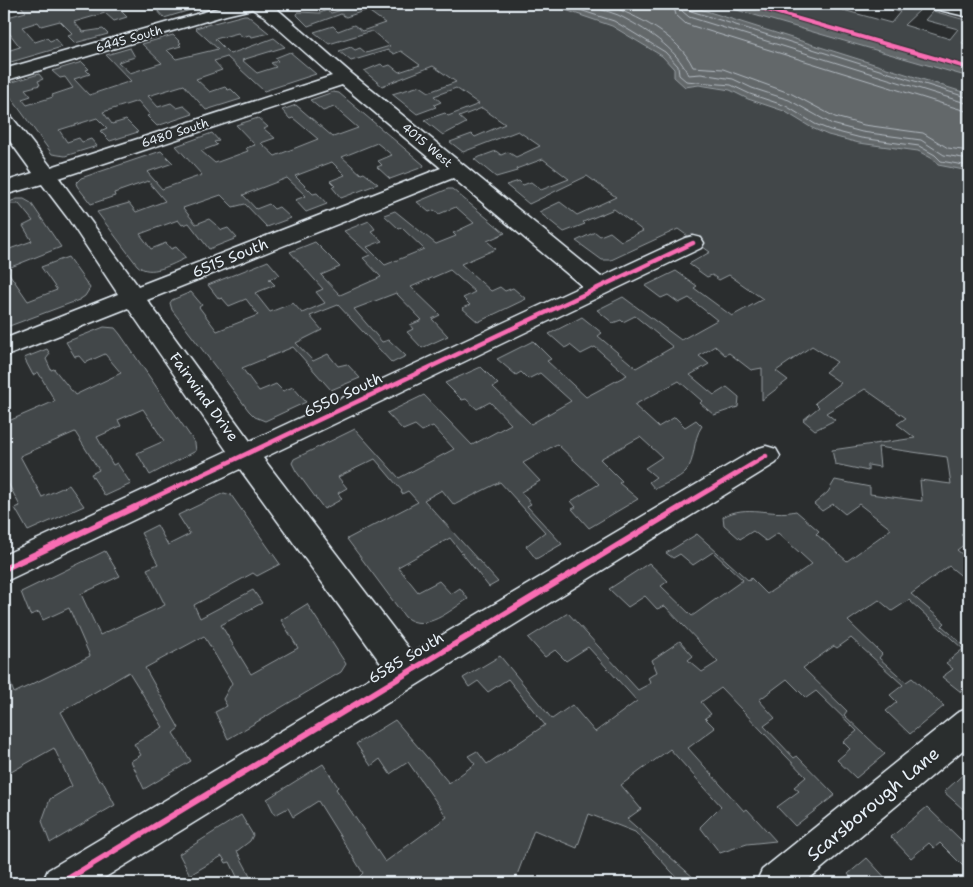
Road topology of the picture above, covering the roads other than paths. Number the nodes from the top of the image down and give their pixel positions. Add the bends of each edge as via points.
1 (255, 4) edge
2 (937, 4) edge
3 (969, 12) edge
4 (4, 75) edge
5 (346, 78) junction
6 (4, 120) edge
7 (456, 169) junction
8 (46, 175) junction
9 (4, 189) edge
10 (693, 243) dead end
11 (599, 288) junction
12 (133, 296) junction
13 (4, 348) edge
14 (245, 455) junction
15 (766, 456) dead end
16 (4, 570) edge
17 (407, 672) junction
18 (969, 724) edge
19 (61, 883) edge
20 (776, 883) edge

1 - 4 street, 6445 South
1 - 5 street, 4015 West via 270,12
2 - 3 street
5 - 7 street, 4015 West
5 - 8 street, 6480 South
6 - 8 street, Fairwind Drive
7 - 11 street, 4015 West
7 - 12 street, 6515 South
8 - 9 street, 6480 South
8 - 12 street, Fairwind Drive
10 - 11 street, 6550 South
11 - 14 street, 6550 South
12 - 13 street, 6515 South
12 - 14 street, Fairwind Drive
14 - 16 street, 6550 South
14 - 17 street, Fairwind Drive
15 - 17 street, 6585 South
17 - 19 street, 6585 South
18 - 20 street, Scarsborough Lane

